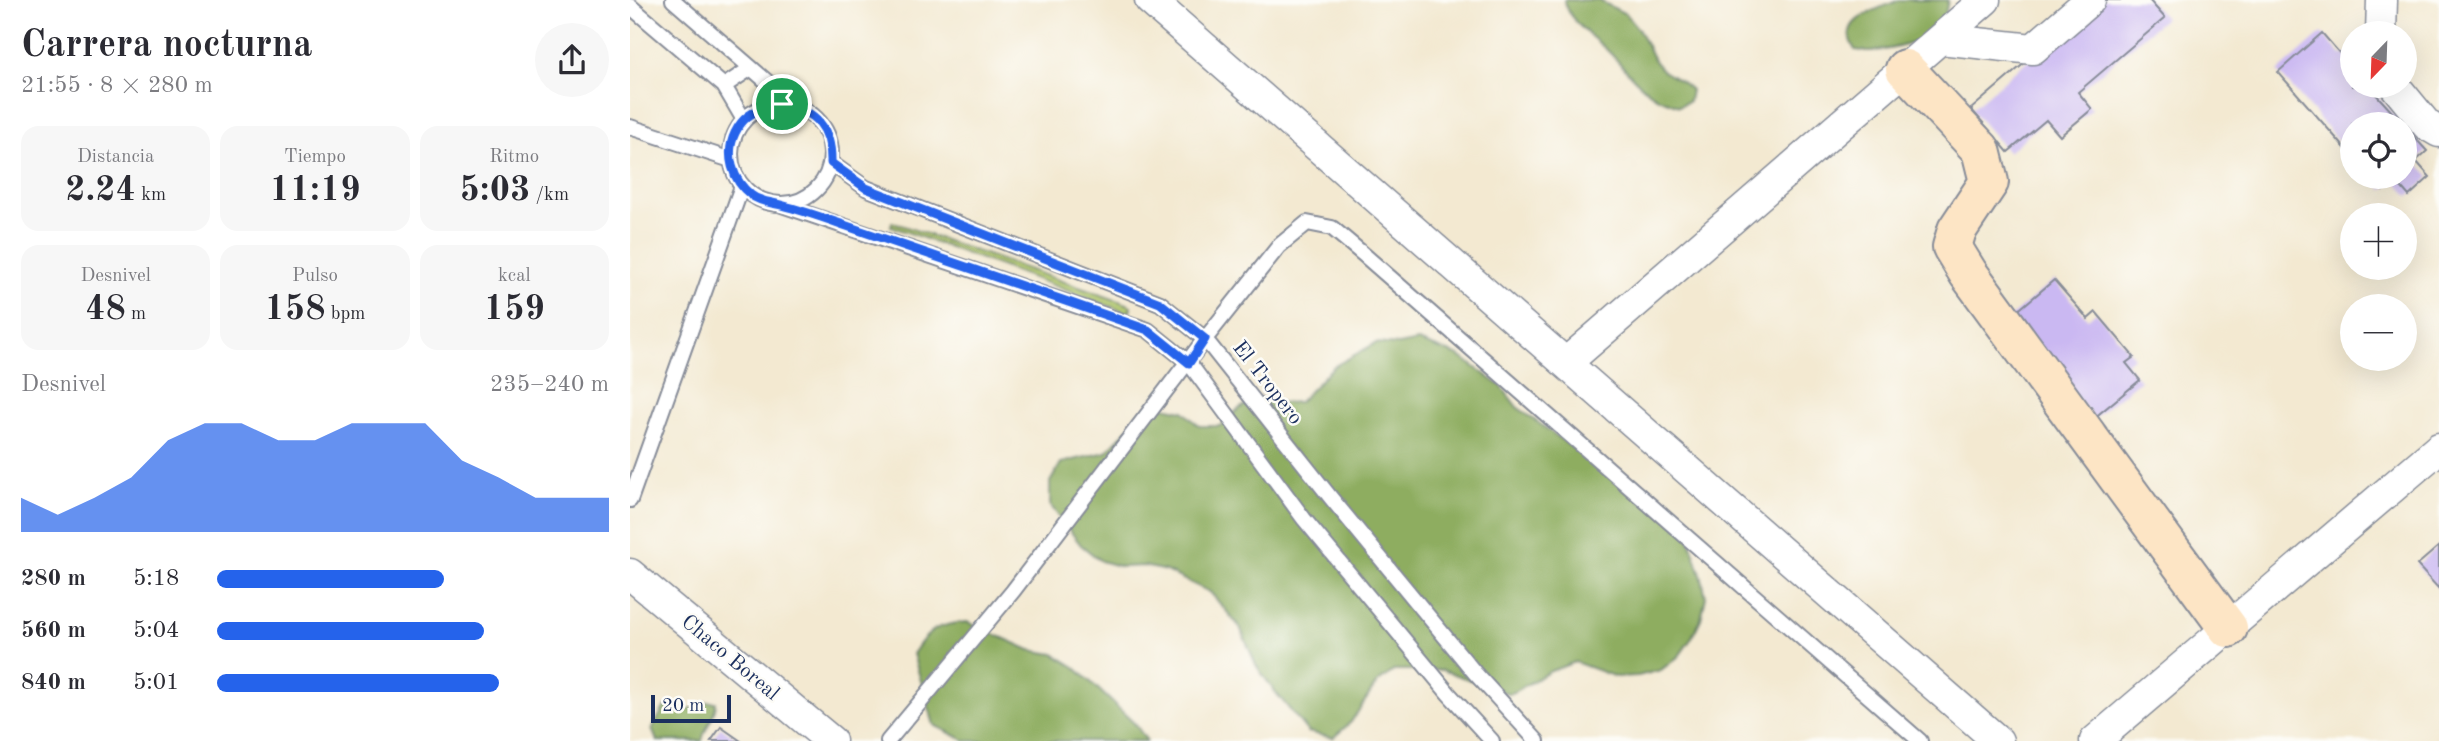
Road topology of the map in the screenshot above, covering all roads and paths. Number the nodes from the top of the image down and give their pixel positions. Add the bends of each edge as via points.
1 (673, 0) edge
2 (1150, 0) edge
3 (1984, 0) edge
4 (2090, 0) edge
5 (2382, 0) edge
6 (630, 6) edge
7 (2381, 21) edge
8 (1940, 39) junction
9 (751, 68) junction
10 (1905, 69) junction
11 (724, 86) junction
12 (2405, 98) edge
13 (796, 106) junction
14 (744, 120) junction
15 (630, 127) edge
16 (2439, 132) edge
17 (731, 160) junction
18 (831, 163) junction
19 (742, 186) junction
20 (779, 204) junction
21 (1205, 339) junction
22 (1567, 362) junction
23 (1189, 363) junction
24 (2439, 448) edge
25 (630, 500) edge
26 (630, 574) edge
27 (2228, 628) junction
28 (831, 741) edge
29 (888, 741) edge
30 (1492, 741) edge
31 (1537, 741) edge
32 (1920, 741) edge
33 (1998, 741) edge
34 (2095, 741) edge

1 - 9 lane
2 - 22 street
3 - 8 street
4 - 8 street via 2033,49
5 - 7 street
6 - 11 lane
8 - 10 street
9 - 11 lane
9 - 13 lane
10 - 22 street
10 - 27 street via 1981,150 1987,171 1989,182 1956,230 1952,247
11 - 14 lane
12 - 16 street via 2427,125
13 - 14 lane via 768,106
13 - 18 lane via 810,113 828,135
14 - 17 lane via 731,145
15 - 17 lane
17 - 19 lane
18 - 20 lane via 818,189 800,200
18 - 21 lane, El Tropero via 866,188 1160,303
19 - 20 lane via 759,199
19 - 25 lane
20 - 23 lane via 1148,330
21 - 23 lane
21 - 31 lane, El Tropero via 1458,652
21 - 32 lane via 1279,246 1307,223 1332,228
22 - 33 street
23 - 29 lane via 1013,591
23 - 30 lane via 1304,519
24 - 27 street
26 - 28 street, Chaco Boreal
27 - 34 street

